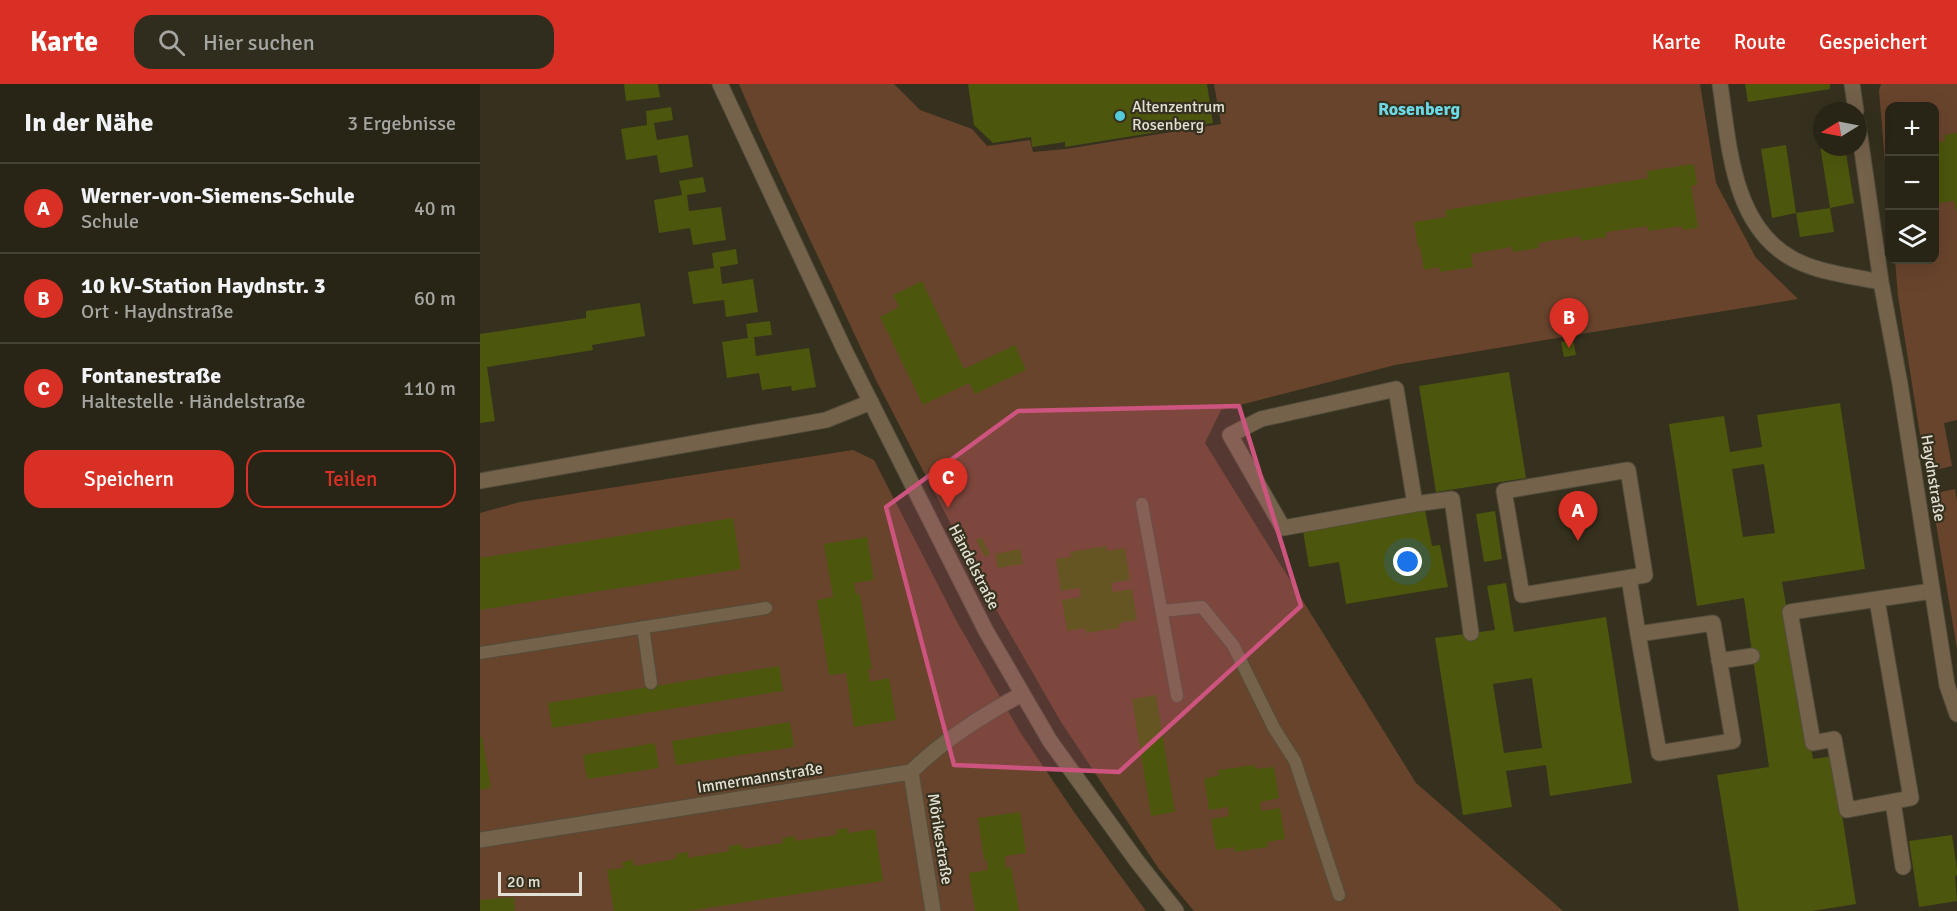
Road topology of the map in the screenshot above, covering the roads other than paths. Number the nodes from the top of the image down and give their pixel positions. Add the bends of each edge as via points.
1 (720, 84) edge
2 (1720, 84) edge
3 (1852, 84) edge
4 (1855, 102) edge
5 (1863, 156) edge
6 (1881, 282) junction
7 (871, 402) junction
8 (480, 481) edge
9 (1142, 504) dead end
10 (1415, 504) junction
11 (1629, 578) junction
12 (1932, 591) junction
13 (1877, 600) junction
14 (766, 608) dead end
15 (1162, 611) junction
16 (643, 627) junction
17 (1471, 633) dead end
18 (1638, 634) junction
19 (480, 652) edge
20 (1752, 656) dead end
21 (1719, 661) junction
22 (651, 683) dead end
23 (1022, 694) junction
24 (1176, 696) dead end
25 (1957, 714) edge
26 (911, 772) junction
27 (1893, 802) junction
28 (480, 840) edge
29 (1903, 867) dead end
30 (1340, 895) dead end
31 (933, 911) edge
32 (1176, 911) edge

1 - 7 street, Händelstraße
2 - 6 street via 1738,190 1762,231 1792,258 1817,268
3 - 4 street
5 - 6 street, Haydnstraße
6 - 12 street, Haydnstraße
7 - 8 street via 826,420
7 - 23 street, Händelstraße
9 - 15 lane
10 - 10 street via 1283,528 1230,435 1261,419 1396,389
10 - 17 street via 1452,499
11 - 11 street via 1522,595 1504,491 1628,470 1645,575
11 - 18 street
12 - 13 street
12 - 25 street, Haydnstraße via 1947,685
13 - 27 street via 1911,798
13 - 27 street via 1790,612 1813,743 1834,739 1847,810
14 - 16 lane
15 - 24 lane
15 - 30 lane via 1202,607 1233,645 1294,761
16 - 19 lane
16 - 22 lane
18 - 21 street via 1713,622
18 - 21 street via 1659,753 1733,741
20 - 21 street
23 - 26 street via 928,755
23 - 32 street, Händelstraße via 1050,741
26 - 28 street, Immermannstraße
26 - 31 street, Mörikestraße
27 - 29 street

